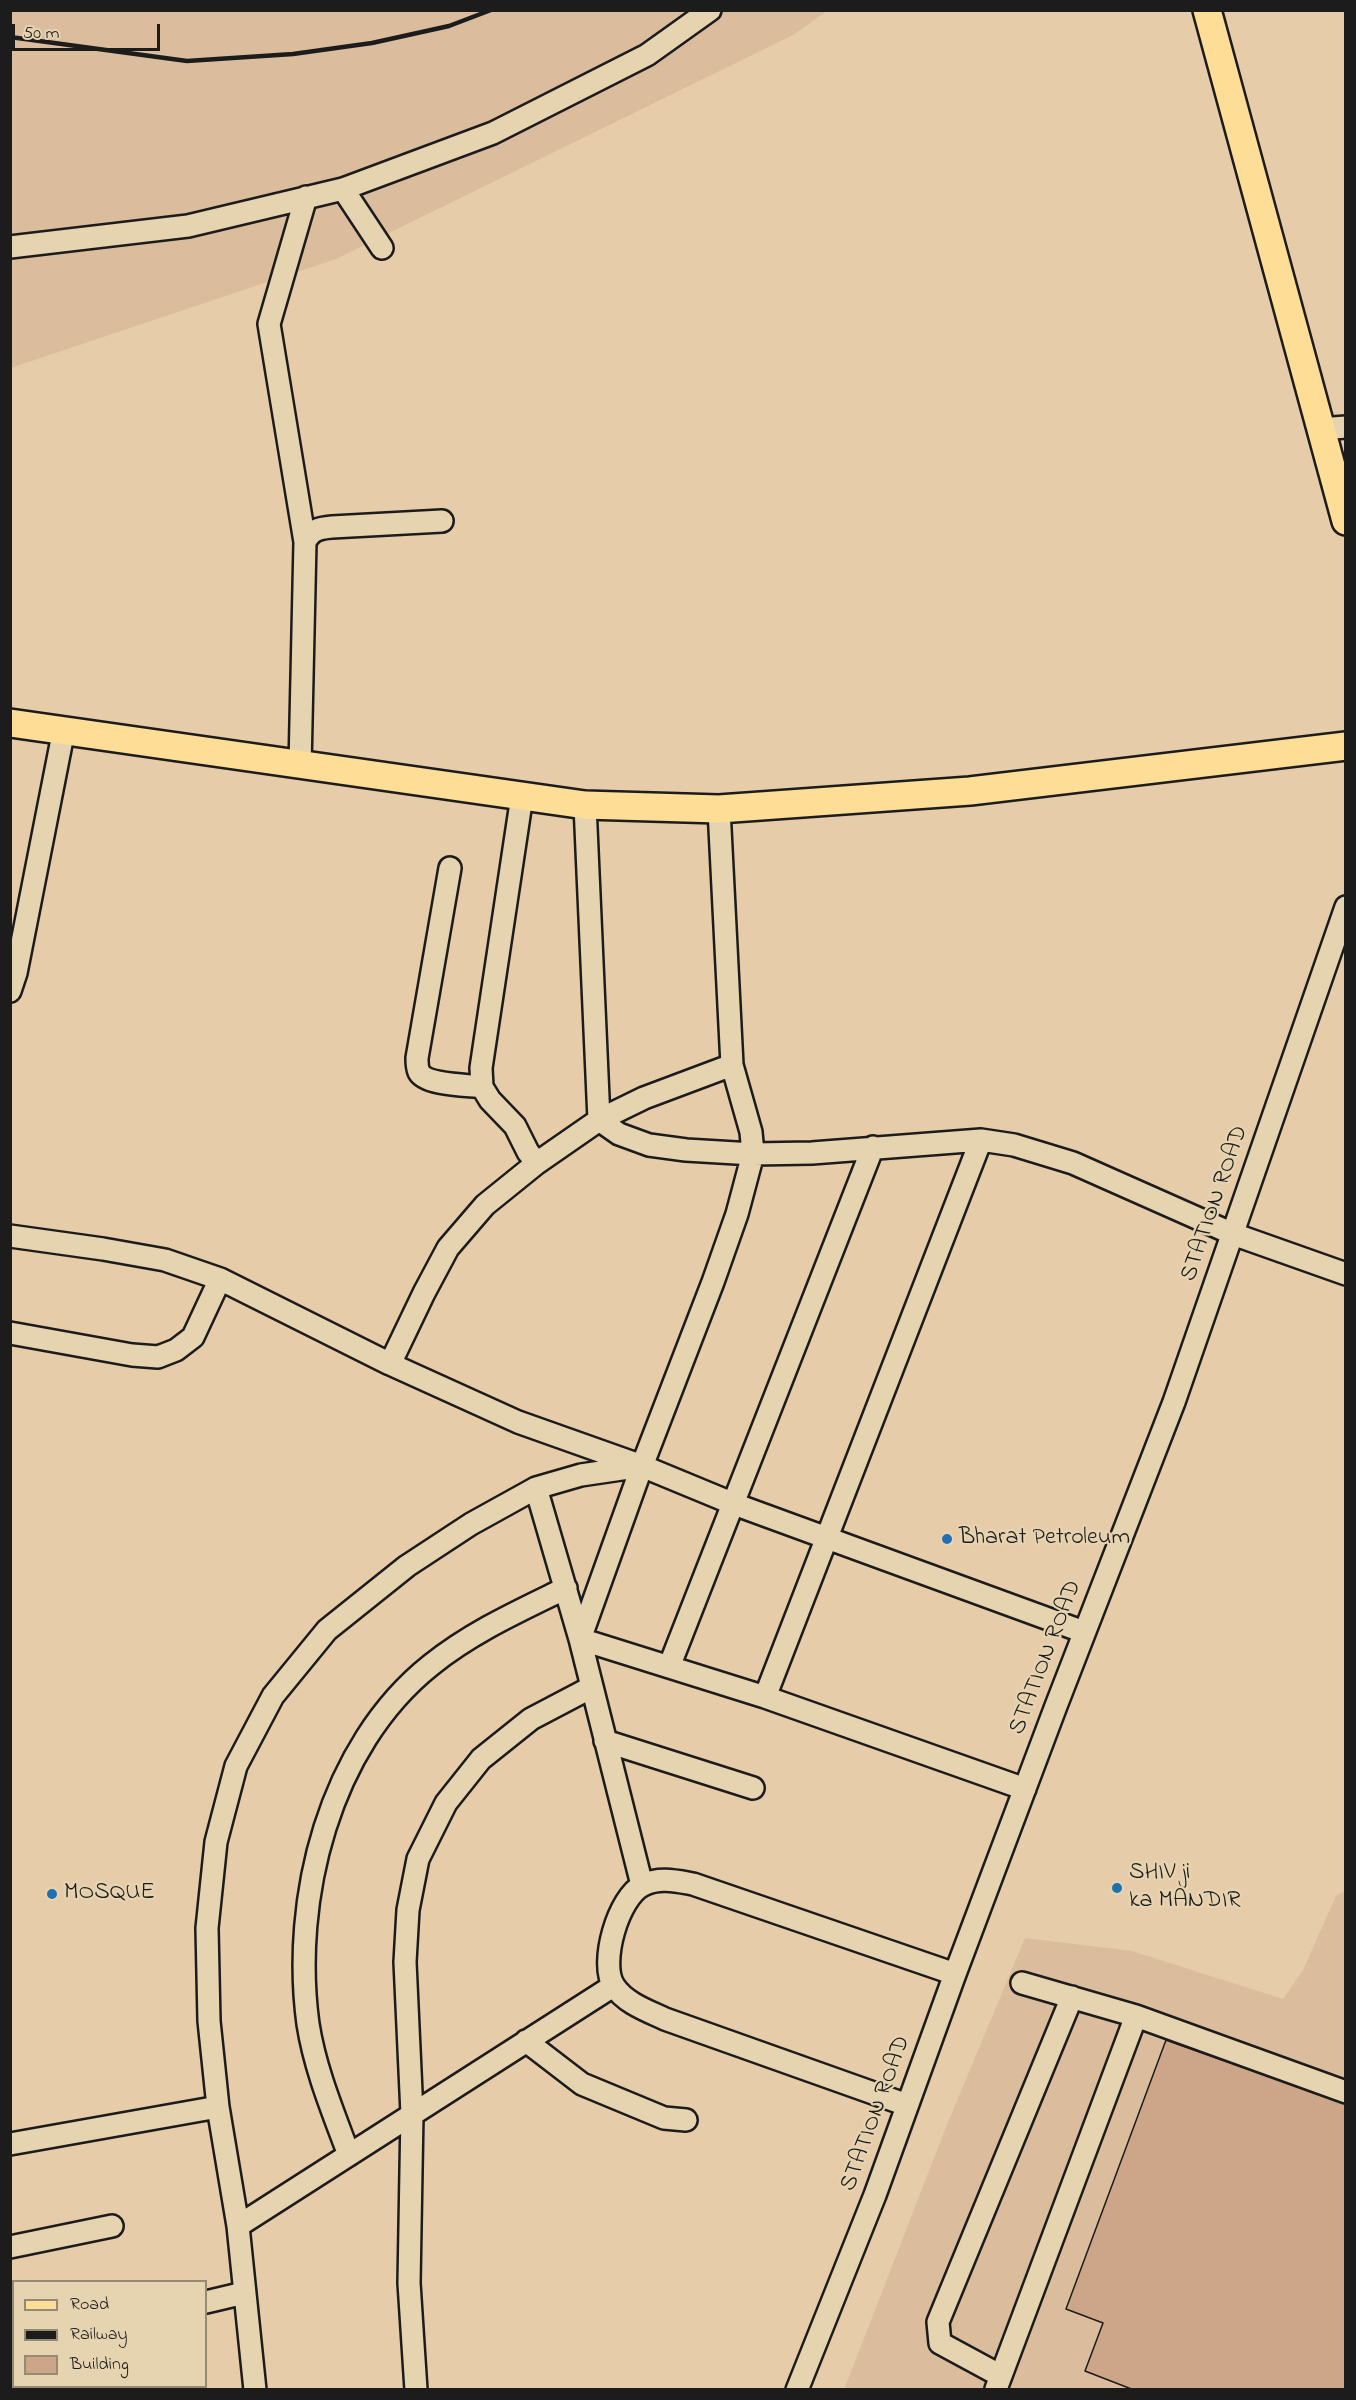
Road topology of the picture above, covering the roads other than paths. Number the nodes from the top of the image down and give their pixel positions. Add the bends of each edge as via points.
1 (710, 10) edge
2 (1207, 10) edge
3 (343, 189) junction
4 (306, 198) junction
5 (10, 247) edge
6 (382, 248) dead end
7 (1333, 428) edge
8 (442, 521) dead end
9 (1346, 521) edge
10 (305, 542) junction
11 (10, 723) edge
12 (64, 729) junction
13 (1346, 746) edge
14 (300, 766) junction
15 (522, 796) junction
16 (585, 806) junction
17 (719, 809) junction
18 (450, 868) dead end
19 (1346, 907) edge
20 (10, 991) edge
21 (732, 1065) junction
22 (482, 1087) junction
23 (599, 1120) junction
24 (981, 1140) junction
25 (873, 1147) junction
26 (753, 1154) junction
27 (537, 1163) junction
28 (1233, 1234) junction
29 (10, 1236) edge
30 (1346, 1275) edge
31 (220, 1279) junction
32 (10, 1333) edge
33 (390, 1364) junction
34 (642, 1466) junction
35 (536, 1488) junction
36 (734, 1504) junction
37 (826, 1537) junction
38 (566, 1588) junction
39 (1084, 1632) junction
40 (580, 1639) junction
41 (669, 1666) junction
42 (590, 1688) junction
43 (765, 1697) junction
44 (605, 1741) junction
45 (753, 1788) dead end
46 (1025, 1790) junction
47 (642, 1886) junction
48 (955, 1974) junction
49 (1022, 1983) dead end
50 (613, 1986) junction
51 (1072, 1997) junction
52 (1136, 2016) junction
53 (526, 2041) junction
54 (1346, 2092) edge
55 (907, 2105) junction
56 (219, 2107) junction
57 (412, 2114) junction
58 (686, 2120) dead end
59 (10, 2144) edge
60 (349, 2155) junction
61 (112, 2226) dead end
62 (238, 2226) junction
63 (10, 2247) edge
64 (244, 2294) junction
65 (207, 2302) edge
66 (999, 2383) edge
67 (255, 2390) edge
68 (416, 2390) edge
69 (797, 2390) edge

1 - 3 street via 647,55 494,133
2 - 7 main road
3 - 4 street
3 - 6 street
4 - 5 street via 188,225
4 - 10 street via 269,324
7 - 9 main road
8 - 10 street via 321,528 310,533
10 - 14 street
11 - 12 main road
12 - 14 main road
12 - 20 street
13 - 17 main road via 970,791
14 - 15 main road
15 - 16 main road
15 - 22 street via 481,1068
16 - 17 main road
16 - 23 street
17 - 21 street
18 - 22 street via 418,1070 424,1078 434,1081
19 - 28 street, STATION ROAD
21 - 23 street via 644,1098
21 - 26 street via 751,1132
22 - 27 street via 514,1126
23 - 26 street via 619,1134 649,1145
23 - 27 street
24 - 25 street
24 - 28 street via 1014,1145 1074,1163
24 - 37 street
25 - 26 street
25 - 36 street
26 - 34 street via 727,1243
27 - 33 street via 485,1205 448,1248
28 - 30 street
28 - 39 street, STATION ROAD via 1174,1402
29 - 31 street via 165,1260
31 - 32 street via 193,1337 158,1357
31 - 33 street
33 - 34 street via 518,1422
34 - 35 street via 581,1475
34 - 36 street
34 - 40 street
35 - 38 street
35 - 56 street via 407,1566 327,1630 273,1696 236,1766 216,1842 207,1928 209,2021
36 - 37 street
36 - 41 street
37 - 39 street
37 - 43 street
38 - 40 street
38 - 60 street via 490,1625 431,1665 387,1709 350,1764 321,1840 306,1907 303,1959 311,2037 325,2091
39 - 46 street, STATION ROAD
40 - 41 street
40 - 42 street
41 - 43 street
42 - 44 street
42 - 57 street via 531,1719 481,1759 446,1803 418,1859 408,1910 405,1962
43 - 46 street
44 - 45 street
44 - 47 street
46 - 48 street, STATION ROAD
47 - 48 street via 666,1880 693,1884
47 - 50 street via 626,1901 612,1933 609,1964
48 - 55 street, STATION ROAD
49 - 51 street
50 - 53 street
50 - 55 street via 630,2002 665,2019
51 - 52 street
51 - 66 street via 938,2322 940,2343
52 - 54 street
52 - 66 street
53 - 57 street
53 - 58 street via 582,2084 664,2118
55 - 69 street, STATION ROAD
56 - 59 street
56 - 62 street
57 - 60 street
57 - 68 street via 409,2283
60 - 62 street
61 - 63 street
62 - 64 street
64 - 65 street
64 - 67 street

